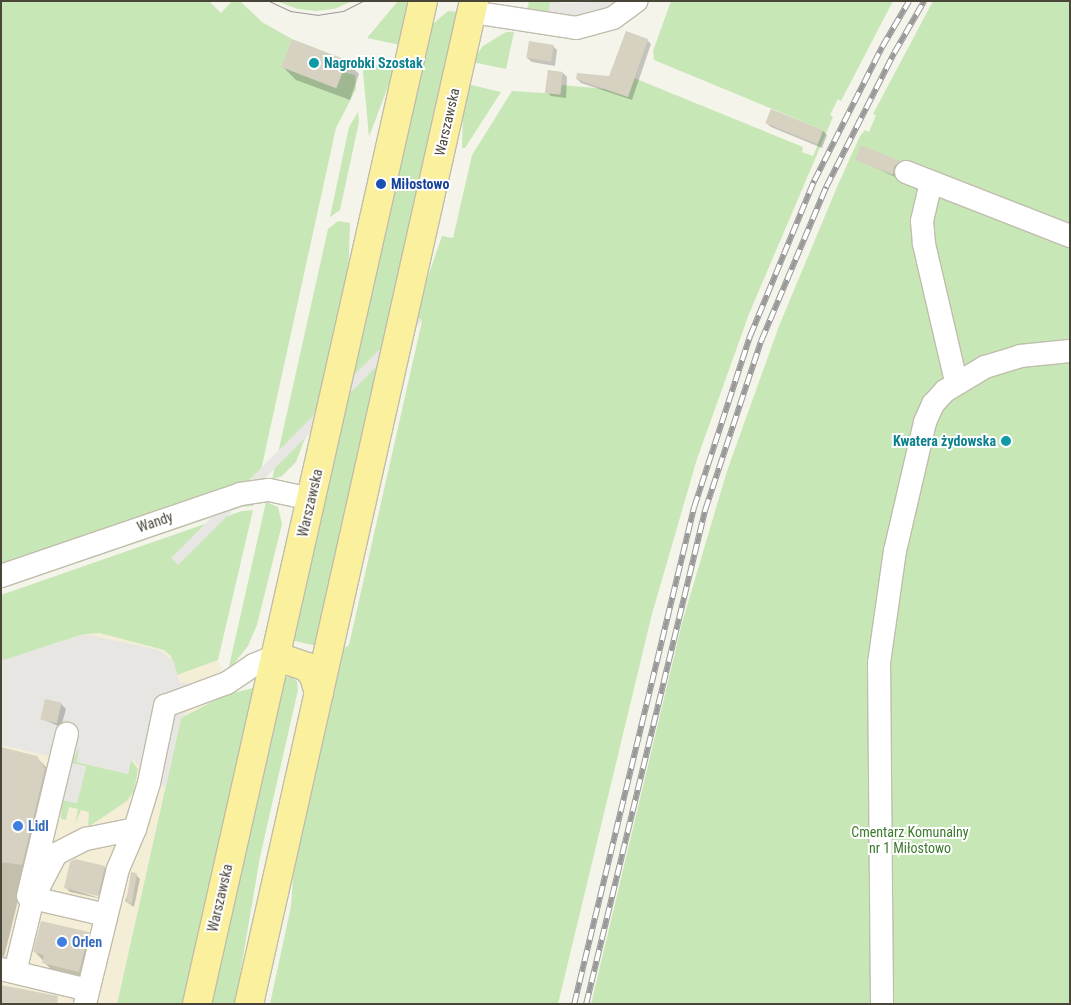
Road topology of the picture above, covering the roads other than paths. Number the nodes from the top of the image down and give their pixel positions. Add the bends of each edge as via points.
1 (422, 1) edge
2 (636, 1) edge
3 (473, 7) edge
4 (906, 172) dead end
5 (931, 182) junction
6 (1070, 236) edge
7 (1070, 351) edge
8 (956, 382) junction
9 (311, 499) junction
10 (1, 576) edge
11 (275, 656) junction
12 (319, 693) junction
13 (67, 734) dead end
14 (135, 829) junction
15 (33, 898) junction
16 (106, 915) junction
17 (8, 971) edge
18 (87, 997) edge
19 (197, 1004) edge
20 (249, 1004) edge
21 (882, 1004) edge

1 - 9 main road, Warszawska
2 - 3 street via 613,18 576,28
3 - 12 main road, Warszawska
4 - 5 street
5 - 6 street
5 - 8 street via 922,221 924,244
7 - 8 street via 1020,356 985,367
8 - 21 street via 933,404 925,422 883,618 878,680
9 - 10 street, Wandy via 269,490 240,494
9 - 11 main road, Warszawska
11 - 12 main road via 307,667 317,682
11 - 14 street via 227,683 165,706
11 - 19 main road, Warszawska
12 - 20 main road, Warszawska
13 - 15 street via 28,896
14 - 15 street via 86,839 56,854
14 - 16 street via 118,869
15 - 16 street
15 - 17 street
16 - 18 street
17 - 18 street

